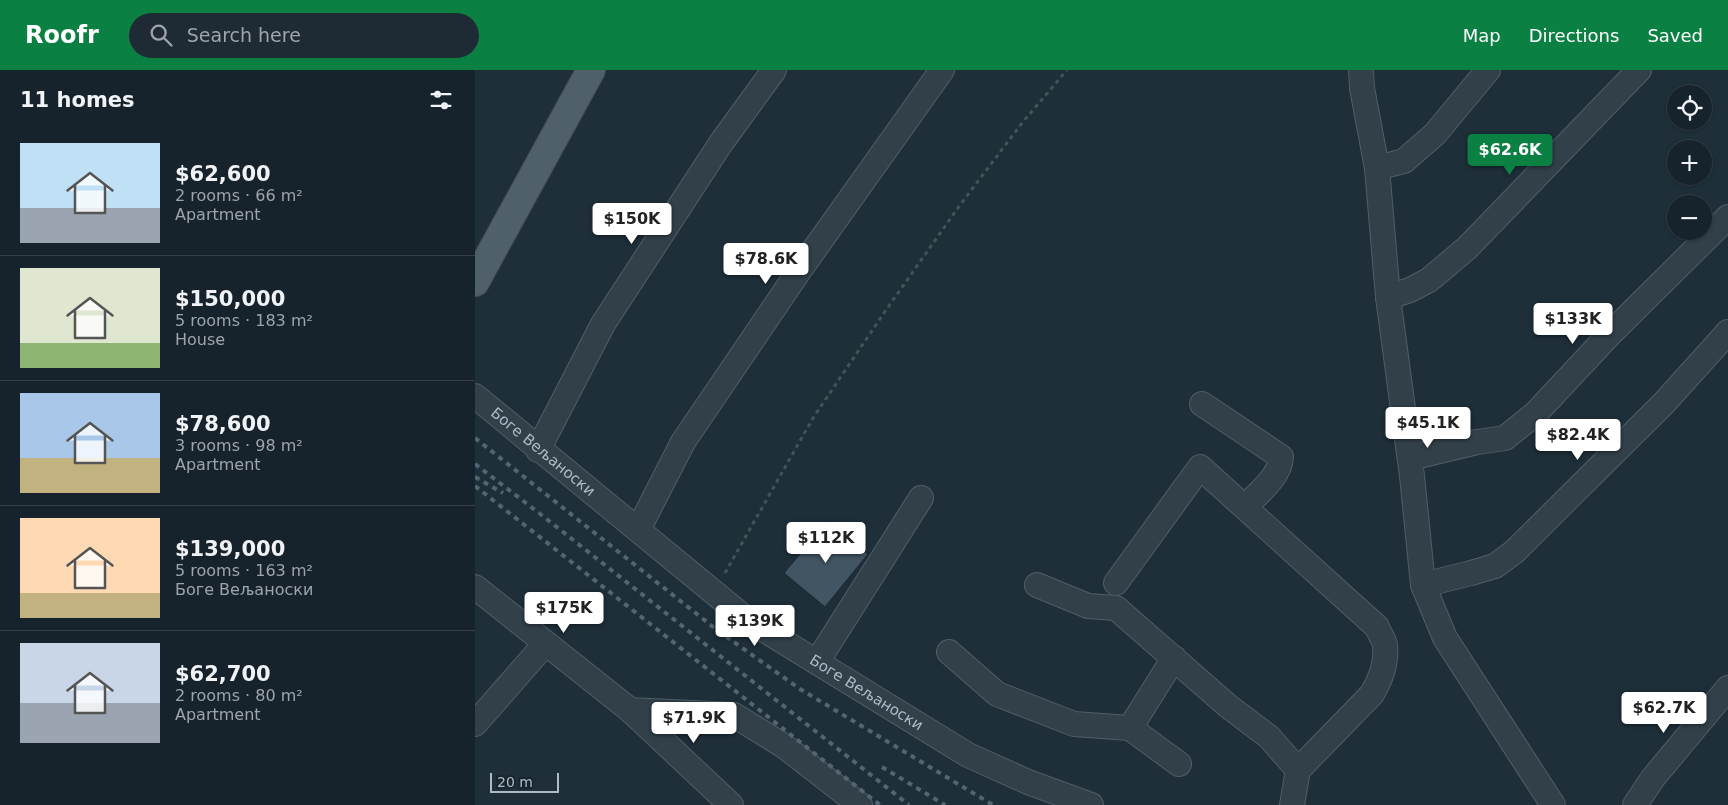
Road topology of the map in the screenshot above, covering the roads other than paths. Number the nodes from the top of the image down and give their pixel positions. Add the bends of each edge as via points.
1 (591, 70) edge
2 (774, 70) edge
3 (942, 70) edge
4 (1361, 70) edge
5 (1488, 70) edge
6 (1639, 70) edge
7 (1377, 168) junction
8 (1728, 217) edge
9 (475, 282) edge
10 (1388, 297) junction
11 (1728, 332) edge
12 (475, 396) edge
13 (1202, 404) dead end
14 (1505, 438) junction
15 (538, 450) junction
16 (1410, 458) junction
17 (1471, 460) dead end
18 (921, 498) dead end
19 (1245, 508) junction
20 (638, 530) junction
21 (1116, 583) dead end
22 (1423, 584) junction
23 (1037, 585) dead end
24 (475, 587) edge
25 (545, 644) junction
26 (949, 652) dead end
27 (1174, 658) junction
28 (817, 662) junction
29 (1728, 688) edge
30 (630, 710) junction
31 (475, 724) edge
32 (1130, 728) junction
33 (1179, 764) dead end
34 (1298, 770) junction
35 (723, 802) edge
36 (860, 805) edge
37 (1091, 805) edge
38 (1292, 805) edge
39 (1553, 805) edge
40 (1635, 805) edge

1 - 9 main road
2 - 15 street via 721,143 603,324
3 - 20 street via 799,271 683,442
4 - 7 street
5 - 7 street via 1435,134 1404,161
6 - 10 street via 1467,248 1429,280
7 - 10 street
8 - 14 street via 1535,414
10 - 16 street
11 - 22 street via 1664,402 1514,552 1495,566
12 - 15 street, Боге Вељаноски
13 - 19 street via 1281,457 1276,473
14 - 16 street
14 - 17 street via 1489,452
15 - 20 street, Боге Вељаноски
16 - 22 street
18 - 28 street
19 - 21 street via 1200,467
19 - 34 street via 1377,627 1385,643 1385,662 1372,694
20 - 28 street, Боге Вељаноски via 745,618
22 - 39 street via 1445,638
23 - 27 street via 1088,606 1116,608
24 - 25 street
25 - 30 street
25 - 31 street
26 - 32 street via 997,694 1074,724
27 - 32 street
27 - 34 street via 1269,737
28 - 37 street, Боге Вељаноски via 968,756
29 - 40 street via 1653,778
30 - 35 street
30 - 36 street via 734,715 784,746
32 - 33 street
34 - 38 street

